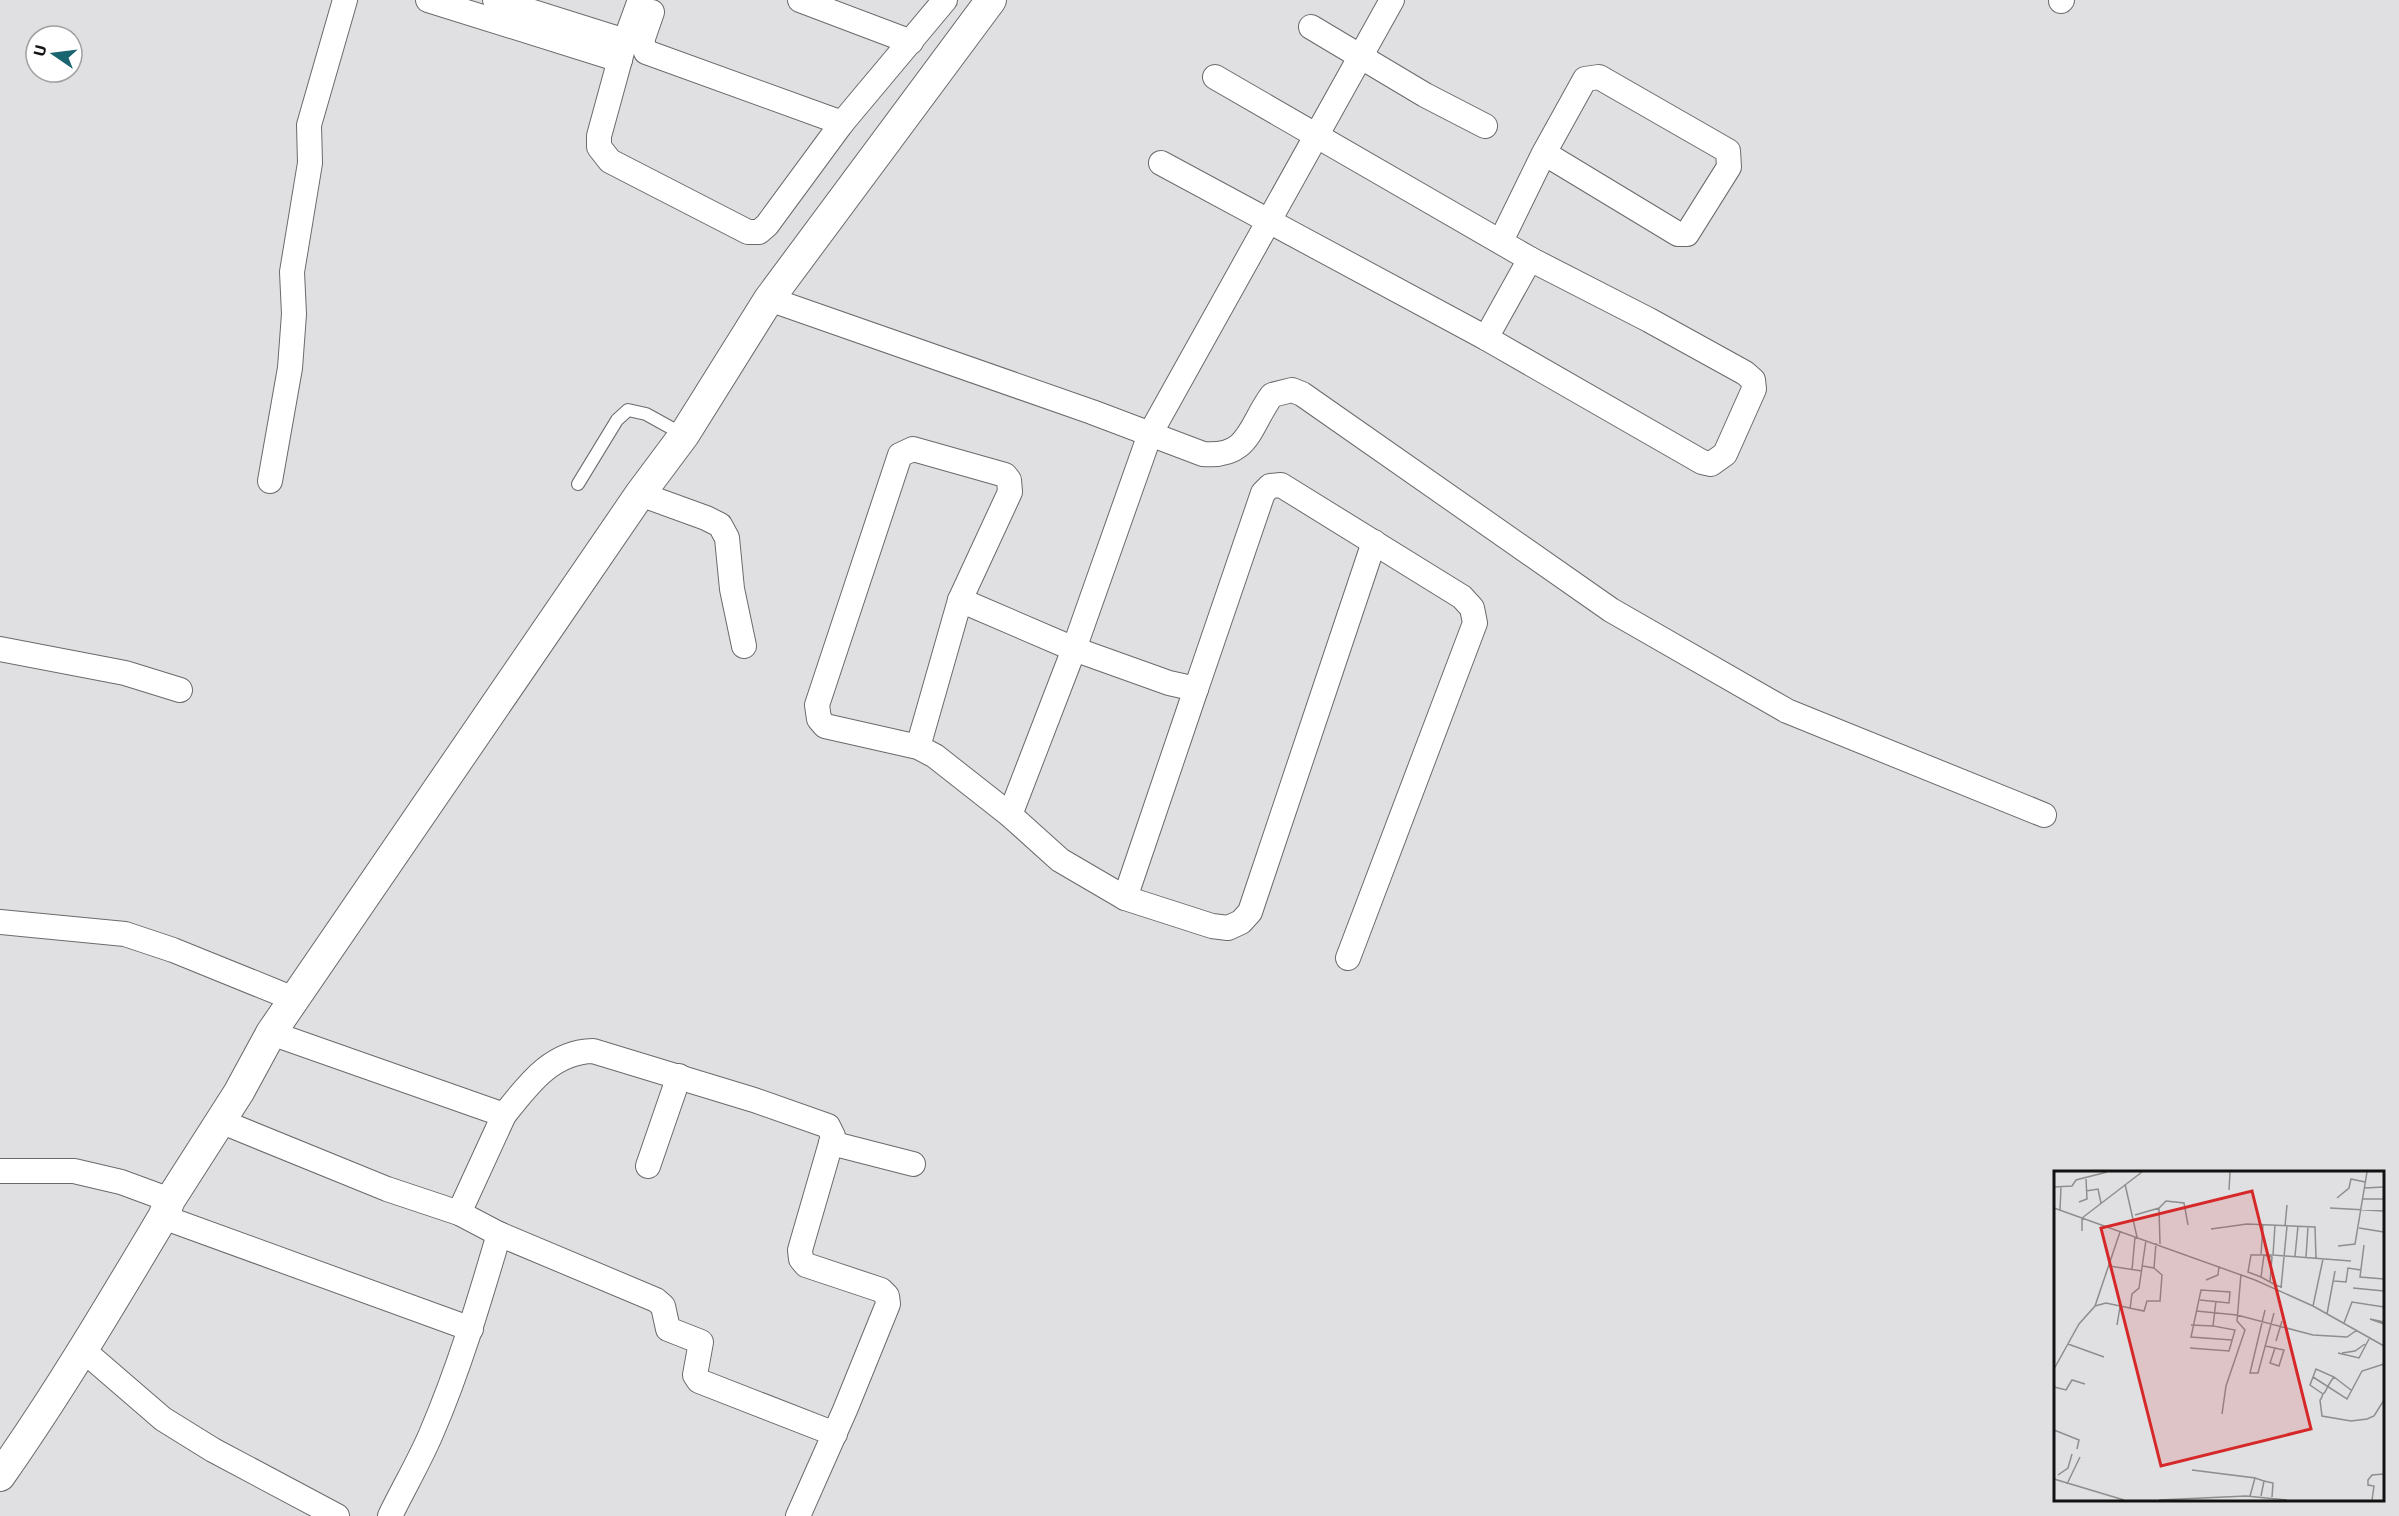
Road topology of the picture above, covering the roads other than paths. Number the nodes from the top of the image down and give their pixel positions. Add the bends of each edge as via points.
1 (345, 0) edge
2 (428, 0) edge
3 (495, 0) edge
4 (640, 0) edge
5 (657, 0) edge
6 (800, 0) edge
7 (945, 0) edge
8 (991, 0) edge
9 (1392, 0) edge
10 (1311, 27) dead end
11 (912, 42) junction
12 (623, 51) junction
13 (1361, 56) junction
14 (1215, 77) dead end
15 (842, 123) junction
16 (1485, 126) dead end
17 (1316, 136) junction
18 (1544, 153) junction
19 (1161, 163) dead end
20 (1268, 220) junction
21 (1501, 241) junction
22 (1530, 259) junction
23 (769, 299) junction
24 (1486, 338) junction
25 (1150, 434) junction
26 (684, 435) junction
27 (270, 481) dead end
28 (578, 484) dead end
29 (640, 494) junction
30 (1374, 542) junction
31 (960, 600) junction
32 (744, 646) dead end
33 (0, 648) edge
34 (1074, 649) junction
35 (1196, 689) junction
36 (180, 690) dead end
37 (918, 747) junction
38 (1010, 815) junction
39 (2044, 815) dead end
40 (1125, 898) junction
41 (0, 922) edge
42 (1348, 958) dead end
43 (294, 999) junction
44 (271, 1033) junction
45 (679, 1076) junction
46 (504, 1114) junction
47 (220, 1121) junction
48 (831, 1143) junction
49 (913, 1164) dead end
50 (648, 1166) dead end
51 (0, 1171) edge
52 (167, 1208) junction
53 (459, 1214) junction
54 (499, 1234) junction
55 (471, 1329) junction
56 (82, 1350) junction
57 (835, 1434) junction
58 (4, 1469) edge
59 (337, 1516) edge
60 (390, 1516) edge
61 (798, 1516) edge

1 - 27 street via 309,125 310,164 292,272 290,368
2 - 12 street
3 - 12 street
4 - 12 street
5 - 15 street via 642,41 646,52
6 - 11 street
7 - 11 street
8 - 23 street
9 - 13 street
10 - 13 street
11 - 15 street
12 - 15 street via 599,136 603,155 748,232 759,232 767,225
13 - 16 street
13 - 17 street
14 - 17 street
17 - 20 street
17 - 21 street
18 - 18 street via 1585,79 1591,76 1728,151 1730,158 1729,167 1687,234 1678,234
18 - 21 street
19 - 20 street
20 - 24 street
20 - 25 street
21 - 22 street
22 - 24 street
22 - 24 street via 1649,320 1753,380 1755,389 1725,454 1711,464 1702,462
23 - 25 street
23 - 26 street
25 - 34 street
25 - 39 street via 1203,454 1222,456 1245,441 1272,395 1292,390 1302,393 1611,610 1786,711
26 - 28 lane via 646,414 628,410 617,420
26 - 29 street
29 - 32 street via 720,525 727,537 732,590
29 - 43 street
30 - 35 street via 1295,492 1281,485 1270,486 1258,505
30 - 40 street via 1250,912 1228,928
30 - 42 street via 1462,597 1472,608 1475,622
31 - 34 street
31 - 37 street
31 - 37 street via 1010,492 1009,480 1005,475 922,450 906,451 900,455 817,705 825,726
33 - 36 street via 125,673
34 - 35 street
34 - 38 street
35 - 40 street
37 - 38 street
38 - 40 street via 1060,860
41 - 43 street via 125,934
43 - 44 street
44 - 46 street
44 - 47 street
45 - 46 street via 593,1051 577,1051 550,1064
45 - 48 street via 828,1126 833,1136
45 - 50 street
46 - 53 street
47 - 52 street
47 - 53 street
48 - 49 street
48 - 57 street via 800,1250 801,1259 806,1265 881,1290 888,1304
51 - 52 street via 74,1171 121,1182
52 - 55 street
52 - 56 street
53 - 54 street
54 - 55 street
54 - 57 street via 660,1303 668,1329 701,1342 695,1375 699,1382
55 - 60 street via 430,1436
56 - 58 street
56 - 59 street via 163,1419
57 - 61 street

